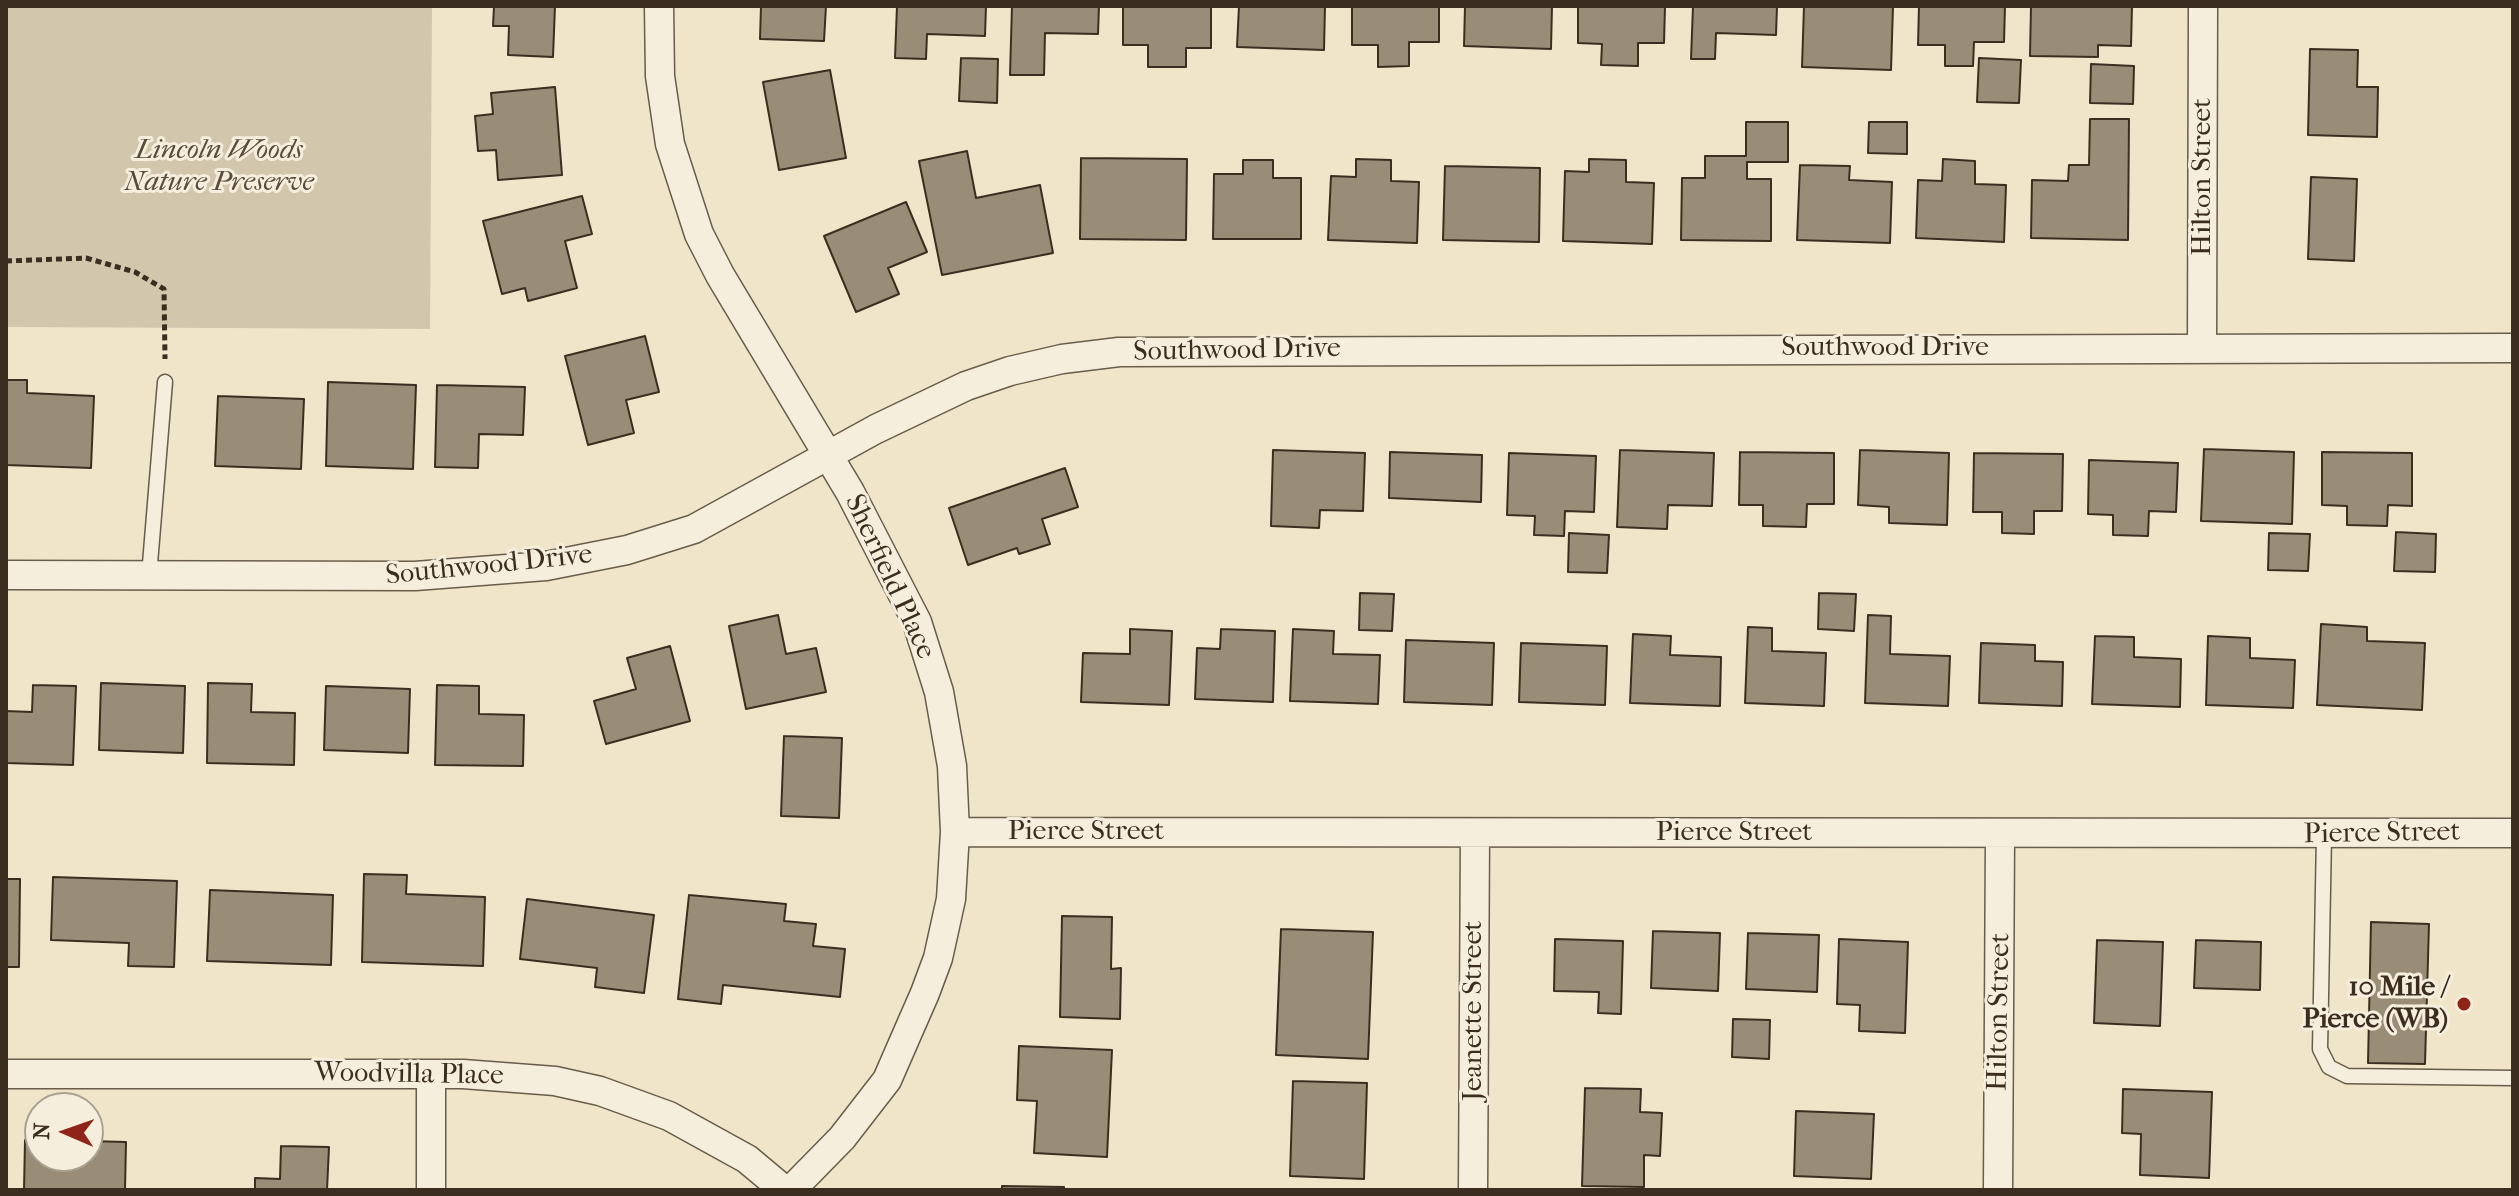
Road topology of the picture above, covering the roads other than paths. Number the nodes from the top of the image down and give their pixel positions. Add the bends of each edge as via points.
1 (659, 6) edge
2 (2203, 6) edge
3 (2202, 347) junction
4 (2513, 348) edge
5 (165, 382) road end
6 (828, 456) junction
7 (6, 575) edge
8 (149, 576) junction
9 (955, 832) junction
10 (1475, 833) junction
11 (2513, 833) edge
12 (2000, 834) junction
13 (2324, 835) junction
14 (6, 1074) edge
15 (431, 1074) junction
16 (2513, 1078) edge
17 (431, 1190) edge
18 (784, 1190) edge
19 (791, 1190) edge
20 (1473, 1190) edge
21 (1998, 1190) edge

1 - 6 street, Sherfield Place via 660,76 681,187 720,275
2 - 3 street, Hilton Street
3 - 4 street, Southwood Drive
3 - 6 street, Southwood Drive via 1119,352 1062,359 981,381
5 - 8 lane
6 - 8 street, Southwood Drive via 694,529 627,550 546,566 400,577
6 - 9 street, Sherfield Place via 887,560 930,658 952,766
7 - 8 street, Southwood Drive
9 - 10 street, Pierce Street
9 - 19 street, Sherfield Place via 947,922 908,1038 866,1109
10 - 12 street, Pierce Street
10 - 20 street, Jeanette Street
11 - 13 street, Pierce Street
12 - 13 street, Pierce Street
12 - 21 street, Hilton Street
13 - 16 lane via 2320,1049 2329,1067 2347,1076
14 - 15 street, Woodvilla Place
15 - 17 street
15 - 18 street, Woodvilla Place via 555,1081 629,1100 724,1146

